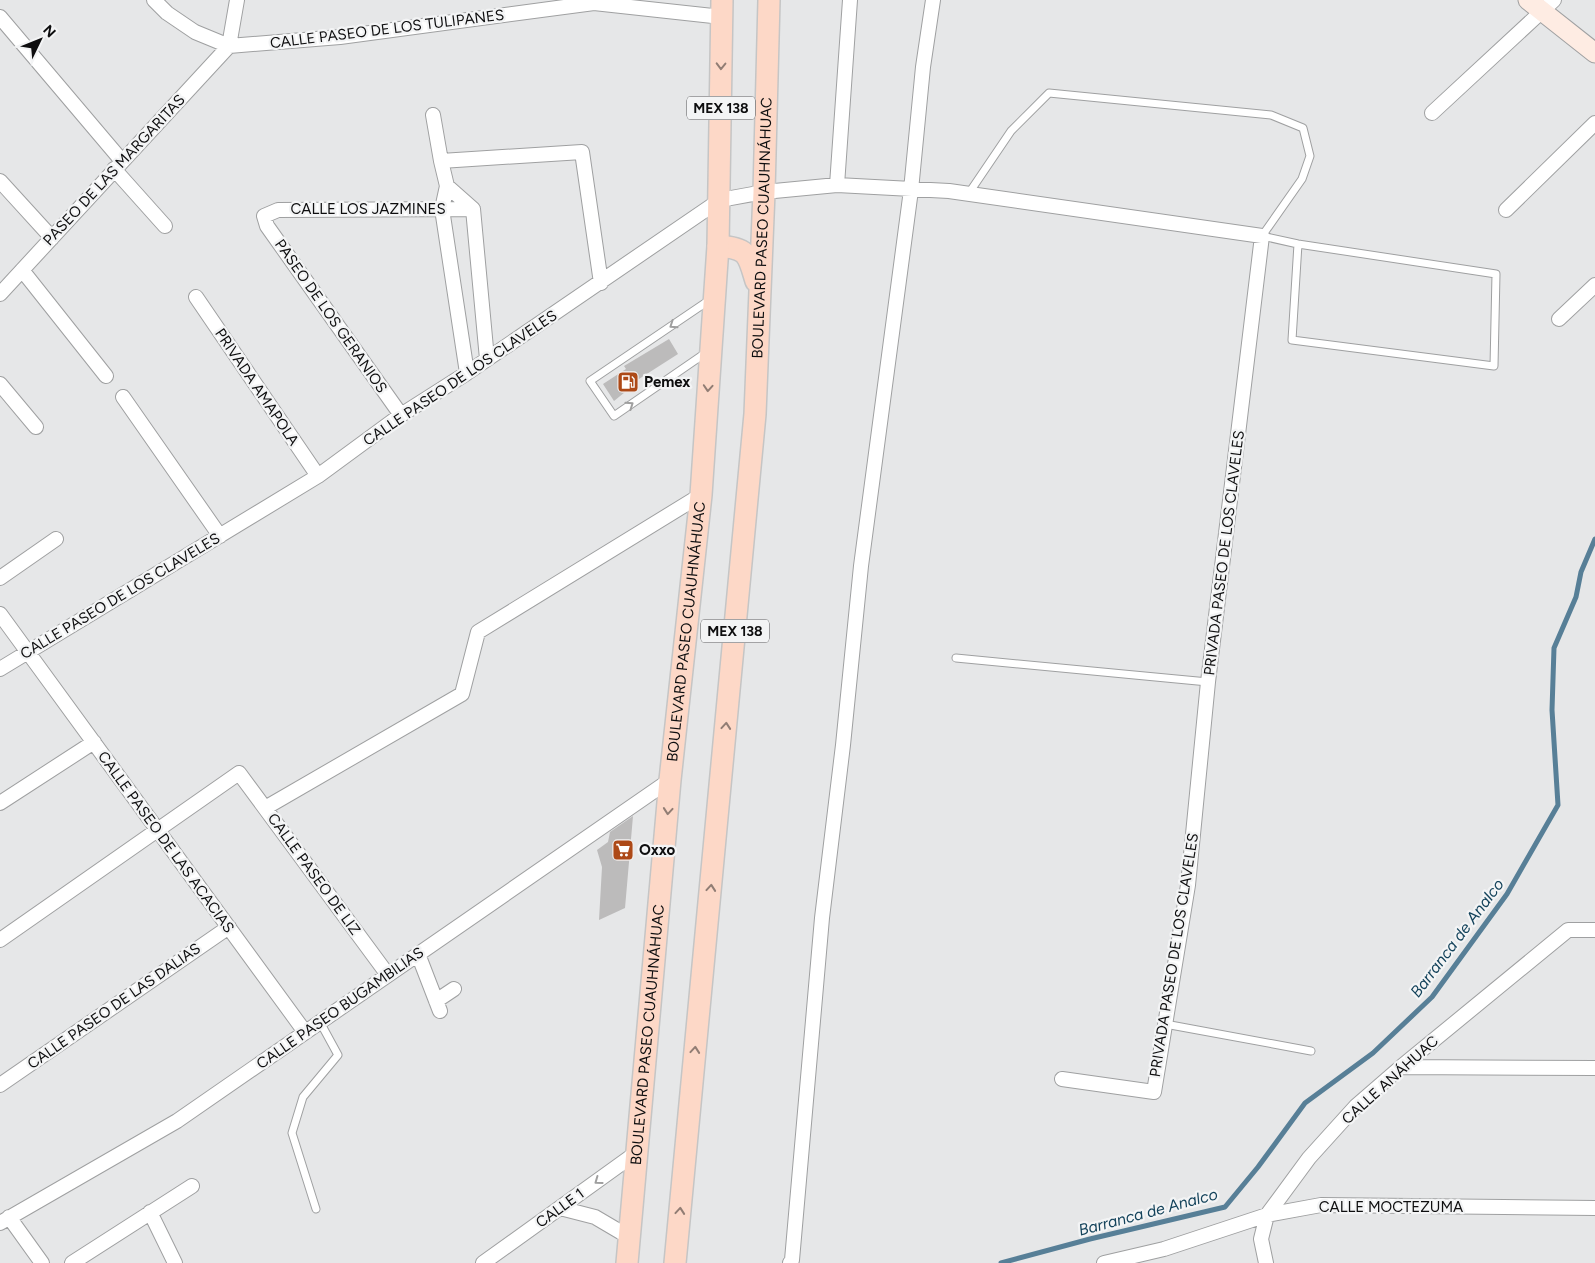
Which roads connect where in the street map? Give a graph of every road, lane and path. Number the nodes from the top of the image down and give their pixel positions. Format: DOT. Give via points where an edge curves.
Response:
graph roads {
  1 [pos="154,0"];
  2 [pos="237,0"];
  3 [pos="768,0"];
  4 [pos="850,0"];
  5 [pos="933,0"];
  6 [pos="1542,4"];
  7 [pos="722,9"];
  8 [pos="0,17"];
  9 [pos="229,46"];
  10 [pos="1595,53"];
  11 [pos="1432,113"];
  12 [pos="433,116"];
  13 [pos="1595,123"];
  14 [pos="441,161"];
  15 [pos="118,165"];
  16 [pos="0,181"];
  17 [pos="837,185"];
  18 [pos="447,186"];
  19 [pos="911,190"];
  20 [pos="764,192"];
  21 [pos="969,194"];
  22 [pos="720,200"];
  23 [pos="442,209"];
  24 [pos="473,209"];
  25 [pos="1506,210"];
  26 [pos="264,216"];
  27 [pos="165,226"];
  28 [pos="1262,236"];
  29 [pos="52,238"];
  30 [pos="1298,244"];
  31 [pos="718,246"];
  32 [pos="22,270"];
  33 [pos="601,283"];
  34 [pos="1595,285"];
  35 [pos="0,294"];
  36 [pos="760,294"];
  37 [pos="196,297"];
  38 [pos="714,297"];
  39 [pos="1559,319"];
  40 [pos="710,350"];
  41 [pos="487,359"];
  42 [pos="467,373"];
  43 [pos="106,376"];
  44 [pos="0,384"];
  45 [pos="123,397"];
  46 [pos="400,415"];
  47 [pos="36,427"];
  48 [pos="318,476"];
  49 [pos="701,495"];
  50 [pos="220,536"];
  51 [pos="56,539"];
  52 [pos="0,578"];
  53 [pos="0,614"];
  54 [pos="27,652"];
  55 [pos="956,658"];
  56 [pos="0,669"];
  57 [pos="1208,682"];
  58 [pos="94,742"];
  59 [pos="670,780"];
  60 [pos="0,803"];
  61 [pos="265,808"];
  62 [pos="158,831"];
  63 [pos="229,928"];
  64 [pos="1595,930"];
  65 [pos="0,940"];
  66 [pos="418,954"];
  67 [pos="388,975"];
  68 [pos="454,989"];
  69 [pos="320,1022"];
  70 [pos="1165,1024"];
  71 [pos="305,1032"];
  72 [pos="1311,1051"];
  73 [pos="1400,1067"];
  74 [pos="1595,1068"];
  75 [pos="1062,1078"];
  76 [pos="0,1085"];
  77 [pos="636,1153"];
  78 [pos="192,1186"];
  79 [pos="560,1208"];
  80 [pos="1595,1208"];
  81 [pos="316,1210"];
  82 [pos="150,1212"];
  83 [pos="1268,1215"];
  84 [pos="4,1220"];
  85 [pos="628,1251"];
  86 [pos="675,1261"];
  87 [pos="791,1261"];
  88 [pos="42,1263"];
  89 [pos="72,1263"];
  90 [pos="175,1263"];
  91 [pos="483,1263"];
  92 [pos="1104,1263"];
  93 [pos="1266,1263"];
  1 -- 9 [label="street, CALLE PASEO DE LOS TULIPANES" via="195,32"];
  2 -- 9 [label="street"];
  3 -- 20 [label="main road, BOULEVARD PASEO CUAUHNÁHUAC / MEX 138"];
  4 -- 17 [label="street"];
  5 -- 19 [label="street"];
  6 -- 10 [label="street"];
  6 -- 11 [label="street"];
  7 -- 9 [label="street, CALLE PASEO DE LOS TULIPANES" via="594,3 340,37"];
  7 -- 22 [label="main road, BOULEVARD PASEO CUAUHNÁHUAC / MEX 138, one-way"];
  8 -- 15 [label="street"];
  9 -- 15 [label="street, PASEO DE LAS MARGARITAS"];
  12 -- 14 [label="street"];
  13 -- 25 [label="street"];
  14 -- 18 [label="street"];
  14 -- 33 [label="street" via="582,152"];
  15 -- 27 [label="street"];
  15 -- 29 [label="street, PASEO DE LAS MARGARITAS"];
  16 -- 29 [label="street"];
  17 -- 19 [label="street, CALLE PASEO DE LOS CLAVELES"];
  17 -- 20 [label="street, CALLE PASEO DE LOS CLAVELES"];
  18 -- 23 [label="street"];
  18 -- 24 [label="street"];
  19 -- 21 [label="street, CALLE PASEO DE LOS CLAVELES"];
  19 -- 87 [label="street" via="861,566 822,918"];
  20 -- 22 [label="street, CALLE PASEO DE LOS CLAVELES"];
  20 -- 36 [label="main road, BOULEVARD PASEO CUAUHNÁHUAC / MEX 138"];
  21 -- 28 [label="street"];
  21 -- 28 [label="lane" via="1011,131 1049,93 1271,115 1303,128 1310,156 1302,179"];
  22 -- 31 [label="main road, BOULEVARD PASEO CUAUHNÁHUAC / MEX 138"];
  22 -- 33 [label="street, CALLE PASEO DE LOS CLAVELES"];
  23 -- 24 [label="street, CALLE LOS JAZMINES"];
  23 -- 26 [label="street, CALLE LOS JAZMINES" via="278,210"];
  23 -- 42 [label="street"];
  24 -- 41 [label="street"];
  26 -- 46 [label="street, PASEO DE LOS GERANIOS" via="267,226"];
  28 -- 30 [label="lane"];
  28 -- 57 [label="street, PRIVADA PASEO DE LOS CLAVELES"];
  29 -- 32 [label="street, PASEO DE LAS MARGARITAS"];
  30 -- 30 [label="lane" via="1496,274 1494,366 1292,340"];
  31 -- 36 [label="main road" via="742,250 749,258"];
  31 -- 38 [label="main road, BOULEVARD PASEO CUAUHNÁHUAC / MEX 138"];
  32 -- 35 [label="street, PASEO DE LAS MARGARITAS"];
  32 -- 43 [label="street"];
  33 -- 41 [label="street, CALLE PASEO DE LOS CLAVELES"];
  34 -- 39 [label="street"];
  86 -- 36 [label="main road, BOULEVARD PASEO CUAUHNÁHUAC / MEX 138, one-way" via="755,414"];
  37 -- 48 [label="street, PRIVADA AMAPOLA"];
  38 -- 40 [label="main road, BOULEVARD PASEO CUAUHNÁHUAC / MEX 138"];
  38 -- 40 [label="lane, one-way" via="590,381 614,416"];
  40 -- 49 [label="main road, BOULEVARD PASEO CUAUHNÁHUAC / MEX 138, one-way"];
  41 -- 42 [label="street, CALLE PASEO DE LOS CLAVELES"];
  42 -- 46 [label="street, CALLE PASEO DE LOS CLAVELES"];
  44 -- 47 [label="street"];
  45 -- 50 [label="street"];
  46 -- 48 [label="street, CALLE PASEO DE LOS CLAVELES"];
  48 -- 50 [label="street, CALLE PASEO DE LOS CLAVELES"];
  49 -- 59 [label="main road, BOULEVARD PASEO CUAUHNÁHUAC / MEX 138"];
  49 -- 61 [label="street" via="478,632 462,694"];
  50 -- 54 [label="street, CALLE PASEO DE LOS CLAVELES"];
  51 -- 52 [label="street"];
  53 -- 54 [label="street, CALLE PASEO DE LAS ACACIAS"];
  54 -- 56 [label="street, CALLE PASEO DE LOS CLAVELES"];
  54 -- 58 [label="street, CALLE PASEO DE LAS ACACIAS"];
  55 -- 57 [label="lane"];
  57 -- 70 [label="street, PRIVADA PASEO DE LOS CLAVELES" via="1188,885"];
  58 -- 60 [label="street"];
  58 -- 62 [label="street, CALLE PASEO DE LAS ACACIAS"];
  59 -- 66 [label="street, CALLE PASEO BUGAMBILIAS"];
  59 -- 77 [label="main road, BOULEVARD PASEO CUAUHNÁHUAC / MEX 138, one-way"];
  61 -- 62 [label="street, CALLE PASEO DE LIZ" via="240,773"];
  61 -- 67 [label="street, CALLE PASEO DE LIZ"];
  62 -- 63 [label="street, CALLE PASEO DE LAS ACACIAS"];
  62 -- 65 [label="street"];
  63 -- 71 [label="street, CALLE PASEO DE LAS ACACIAS"];
  63 -- 76 [label="street, CALLE PASEO DE LAS DALIAS"];
  64 -- 73 [label="street, CALLE ANÁHUAC" via="1568,930"];
  66 -- 67 [label="street, CALLE PASEO BUGAMBILIAS"];
  66 -- 68 [label="street" via="438,1006"];
  67 -- 69 [label="street, CALLE PASEO BUGAMBILIAS"];
  69 -- 71 [label="street, CALLE PASEO BUGAMBILIAS"];
  69 -- 81 [label="lane" via="338,1055 303,1097 292,1133"];
  70 -- 72 [label="lane"];
  70 -- 75 [label="street, PRIVADA PASEO DE LOS CLAVELES" via="1154,1092"];
  71 -- 84 [label="street, CALLE PASEO BUGAMBILIAS" via="177,1121"];
  73 -- 74 [label="street"];
  73 -- 83 [label="street, CALLE ANÁHUAC" via="1356,1106 1308,1158"];
  77 -- 79 [label="street, CALLE 1, one-way"];
  77 -- 85 [label="main road, BOULEVARD PASEO CUAUHNÁHUAC / MEX 138"];
  78 -- 82 [label="street"];
  79 -- 85 [label="street" via="595,1217"];
  79 -- 91 [label="street, CALLE 1"];
  80 -- 83 [label="street, CALLE MOCTEZUMA" via="1321,1205"];
  82 -- 89 [label="street"];
  82 -- 90 [label="street"];
  83 -- 92 [label="street, CALLE MOCTEZUMA"];
  83 -- 93 [label="street, CALLE ANÁHUAC" via="1260,1239"];
  84 -- 88 [label="street"];
}
